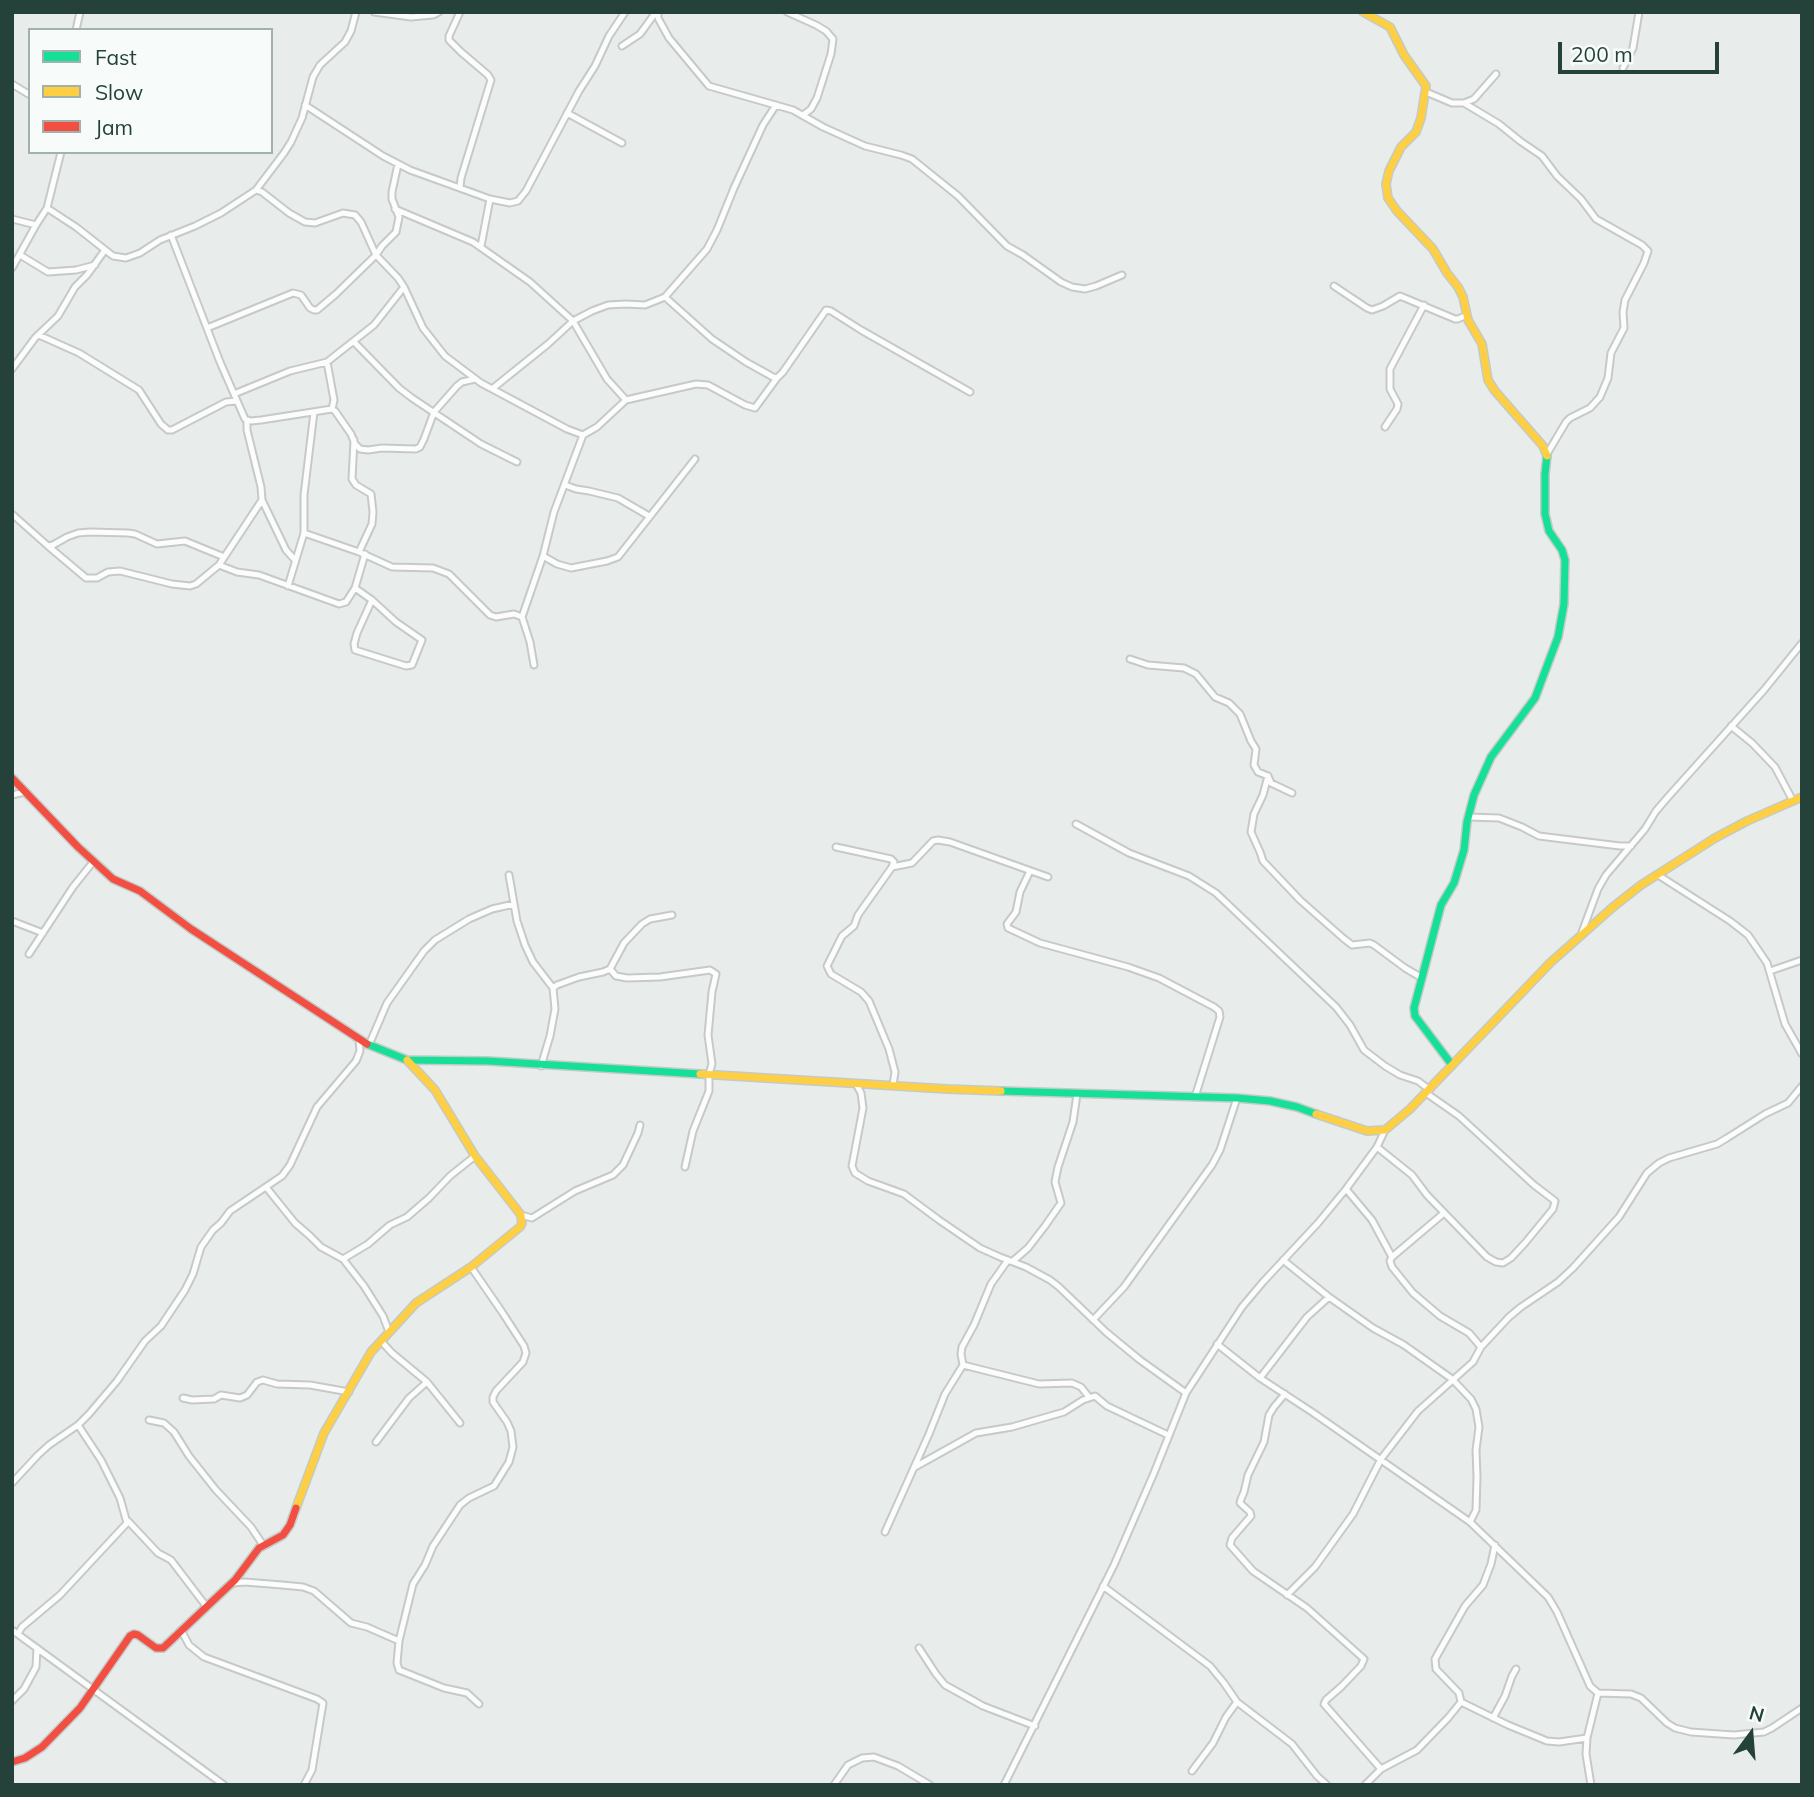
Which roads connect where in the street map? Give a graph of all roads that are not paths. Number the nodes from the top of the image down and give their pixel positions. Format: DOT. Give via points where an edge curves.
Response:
graph roads {
  1 [pos="356,12"];
  2 [pos="374,12"];
  3 [pos="439,12"];
  4 [pos="460,12"];
  5 [pos="625,12"];
  6 [pos="657,12"];
  7 [pos="787,12"];
  8 [pos="1363,12"];
  9 [pos="1639,12"];
  10 [pos="622,46"];
  11 [pos="1623,68"];
  12 [pos="1496,74"];
  13 [pos="1426,92"];
  14 [pos="1464,103"];
  15 [pos="305,105"];
  16 [pos="776,105"];
  17 [pos="567,113"];
  18 [pos="803,115"];
  19 [pos="622,143"];
  20 [pos="60,154"];
  21 [pos="398,164"];
  22 [pos="460,188"];
  23 [pos="256,190"];
  24 [pos="490,199"];
  25 [pos="47,208"];
  26 [pos="395,209"];
  27 [pos="12,219"];
  28 [pos="36,225"];
  29 [pos="171,235"];
  30 [pos="481,246"];
  31 [pos="105,250"];
  32 [pos="20,255"];
  33 [pos="376,255"];
  34 [pos="95,265"];
  35 [pos="12,268"];
  36 [pos="1122,275"];
  37 [pos="1334,286"];
  38 [pos="404,287"];
  39 [pos="664,297"];
  40 [pos="1424,305"];
  41 [pos="1467,314"];
  42 [pos="573,321"];
  43 [pos="207,328"];
  44 [pos="38,335"];
  45 [pos="355,342"];
  46 [pos="327,362"];
  47 [pos="12,369"];
  48 [pos="778,378"];
  49 [pos="475,379"];
  50 [pos="492,389"];
  51 [pos="970,392"];
  52 [pos="235,398"];
  53 [pos="626,400"];
  54 [pos="332,409"];
  55 [pos="314,412"];
  56 [pos="434,412"];
  57 [pos="247,420"];
  58 [pos="1385,427"];
  59 [pos="583,435"];
  60 [pos="354,440"];
  61 [pos="1547,455"];
  62 [pos="695,459"];
  63 [pos="517,462"];
  64 [pos="565,485"];
  65 [pos="262,500"];
  66 [pos="12,514"];
  67 [pos="649,516"];
  68 [pos="304,533"];
  69 [pos="48,546"];
  70 [pos="362,553"];
  71 [pos="543,556"];
  72 [pos="224,557"];
  73 [pos="295,561"];
  74 [pos="219,565"];
  75 [pos="288,586"];
  76 [pos="355,588"];
  77 [pos="372,600"];
  78 [pos="522,617"];
  79 [pos="1802,643"];
  80 [pos="1130,659"];
  81 [pos="534,665"];
  82 [pos="1731,726"];
  83 [pos="1268,776"];
  84 [pos="12,778"];
  85 [pos="25,792"];
  86 [pos="1292,793"];
  87 [pos="12,795"];
  88 [pos="1802,797"];
  89 [pos="1793,801"];
  90 [pos="1468,817"];
  91 [pos="1076,824"];
  92 [pos="1631,846"];
  93 [pos="836,847"];
  94 [pos="93,862"];
  95 [pos="892,867"];
  96 [pos="1030,871"];
  97 [pos="509,875"];
  98 [pos="1658,875"];
  99 [pos="1048,877"];
  100 [pos="514,904"];
  101 [pos="672,915"];
  102 [pos="12,921"];
  103 [pos="43,933"];
  104 [pos="1581,935"];
  105 [pos="29,954"];
  106 [pos="1802,960"];
  107 [pos="610,970"];
  108 [pos="1770,971"];
  109 [pos="1422,978"];
  110 [pos="553,988"];
  111 [pos="359,1040"];
  112 [pos="369,1045"];
  113 [pos="1802,1054"];
  114 [pos="407,1060"];
  115 [pos="1452,1065"];
  116 [pos="541,1066"];
  117 [pos="709,1074"];
  118 [pos="856,1084"];
  119 [pos="893,1085"];
  120 [pos="1802,1086"];
  121 [pos="1428,1092"];
  122 [pos="1077,1094"];
  123 [pos="1195,1097"];
  124 [pos="1237,1098"];
  125 [pos="640,1125"];
  126 [pos="1385,1130"];
  127 [pos="1377,1147"];
  128 [pos="475,1156"];
  129 [pos="685,1167"];
  130 [pos="266,1187"];
  131 [pos="1346,1189"];
  132 [pos="1444,1213"];
  133 [pos="521,1215"];
  134 [pos="1392,1257"];
  135 [pos="343,1259"];
  136 [pos="1283,1260"];
  137 [pos="1010,1261"];
  138 [pos="471,1267"];
  139 [pos="1329,1297"];
  140 [pos="1093,1320"];
  141 [pos="389,1332"];
  142 [pos="380,1340"];
  143 [pos="1217,1344"];
  144 [pos="1481,1347"];
  145 [pos="963,1365"];
  146 [pos="1260,1378"];
  147 [pos="1452,1379"];
  148 [pos="427,1382"];
  149 [pos="349,1392"];
  150 [pos="1186,1393"];
  151 [pos="1285,1394"];
  152 [pos="1089,1397"];
  153 [pos="183,1398"];
  154 [pos="149,1420"];
  155 [pos="460,1423"];
  156 [pos="78,1425"];
  157 [pos="1168,1434"];
  158 [pos="376,1442"];
  159 [pos="1381,1459"];
  160 [pos="915,1467"];
  161 [pos="12,1483"];
  162 [pos="128,1521"];
  163 [pos="1470,1521"];
  164 [pos="885,1532"];
  165 [pos="263,1545"];
  166 [pos="1495,1545"];
  167 [pos="230,1584"];
  168 [pos="1103,1586"];
  169 [pos="1287,1595"];
  170 [pos="206,1606"];
  171 [pos="181,1629"];
  172 [pos="14,1631"];
  173 [pos="399,1640"];
  174 [pos="37,1648"];
  175 [pos="919,1648"];
  176 [pos="1516,1669"];
  177 [pos="92,1689"];
  178 [pos="1598,1693"];
  179 [pos="12,1701"];
  180 [pos="1237,1702"];
  181 [pos="1461,1702"];
  182 [pos="480,1704"];
  183 [pos="1802,1708"];
  184 [pos="1493,1718"];
  185 [pos="1035,1726"];
  186 [pos="1587,1738"];
  187 [pos="12,1762"];
  188 [pos="1381,1769"];
  189 [pos="1192,1771"];
  190 [pos="224,1785"];
  191 [pos="304,1785"];
  192 [pos="834,1785"];
  193 [pos="930,1785"];
  194 [pos="1004,1785"];
  195 [pos="1327,1785"];
  196 [pos="1365,1785"];
  197 [pos="1591,1785"];
  1 -- 15 [label="street" via="345,42 313,77"];
  2 -- 3 [label="street" via="403,16"];
  4 -- 22 [label="street" via="449,40 491,80"];
  5 -- 17 [label="street"];
  6 -- 10 [label="street" via="646,28"];
  6 -- 16 [label="street" via="669,38 709,86"];
  7 -- 18 [label="street" via="833,39 817,98"];
  8 -- 13 [label="street" via="1390,27"];
  9 -- 11 [label="street" via="1633,48"];
  12 -- 14 [label="street" via="1474,99"];
  13 -- 14 [label="street"];
  13 -- 41 [label="street" via="1416,132 1401,147 1389,172 1388,198 1433,249 1460,290"];
  14 -- 61 [label="street" via="1542,156 1596,219 1648,251 1625,300 1624,328 1611,353 1600,397 1566,422"];
  15 -- 21 [label="street"];
  15 -- 23 [label="street" via="291,142"];
  16 -- 18 [label="street"];
  16 -- 39 [label="street" via="707,249"];
  17 -- 19 [label="street"];
  17 -- 24 [label="street" via="523,196 510,203"];
  18 -- 36 [label="street" via="864,146 912,159 958,196 1007,246 1061,282 1085,289"];
  20 -- 25 [label="street"];
  21 -- 22 [label="street"];
  21 -- 26 [label="street" via="392,192"];
  22 -- 24 [label="street"];
  23 -- 29 [label="street" via="221,213"];
  23 -- 33 [label="street" via="305,222 343,213 355,215"];
  24 -- 30 [label="street"];
  25 -- 28 [label="street"];
  25 -- 31 [label="street"];
  26 -- 30 [label="street"];
  26 -- 33 [label="street" via="399,217 396,232"];
  27 -- 28 [label="street"];
  28 -- 32 [label="street"];
  29 -- 31 [label="street" via="132,257 120,258"];
  29 -- 43 [label="street"];
  30 -- 42 [label="street"];
  31 -- 34 [label="street"];
  32 -- 34 [label="street" via="48,272"];
  32 -- 35 [label="street"];
  33 -- 38 [label="street"];
  33 -- 43 [label="street" via="317,310 293,293"];
  34 -- 44 [label="street" via="58,316"];
  37 -- 40 [label="street" via="1372,310 1400,296"];
  38 -- 45 [label="street"];
  38 -- 49 [label="street" via="434,344"];
  39 -- 42 [label="street" via="645,305 608,306"];
  39 -- 48 [label="street" via="712,339"];
  40 -- 41 [label="street" via="1455,319"];
  40 -- 58 [label="street" via="1390,369 1390,388 1398,404"];
  41 -- 61 [label="street" via="1482,344 1488,380"];
  42 -- 50 [label="street"];
  42 -- 53 [label="street" via="603,372"];
  43 -- 52 [label="street"];
  44 -- 47 [label="street"];
  44 -- 52 [label="street" via="79,353 139,390 165,429 172,430"];
  45 -- 46 [label="street"];
  45 -- 56 [label="street" via="399,388"];
  46 -- 52 [label="street" via="290,371"];
  46 -- 54 [label="street"];
  48 -- 51 [label="street" via="826,310"];
  48 -- 53 [label="street" via="755,408 704,384"];
  49 -- 50 [label="street"];
  49 -- 56 [label="street" via="457,386"];
  50 -- 59 [label="street"];
  52 -- 57 [label="street"];
  53 -- 59 [label="street"];
  54 -- 55 [label="street"];
  54 -- 60 [label="street"];
  55 -- 57 [label="street"];
  55 -- 68 [label="street"];
  56 -- 60 [label="street" via="416,449 364,450"];
  56 -- 63 [label="street"];
  57 -- 65 [label="street"];
  59 -- 64 [label="street"];
  60 -- 70 [label="street" via="352,479 371,494 373,512"];
  61 -- 90 [label="street" via="1545,514 1565,560 1558,637 1535,698 1492,757"];
  62 -- 67 [label="street"];
  64 -- 67 [label="street" via="618,498"];
  64 -- 71 [label="street"];
  65 -- 72 [label="street"];
  65 -- 73 [label="street"];
  66 -- 69 [label="street"];
  67 -- 71 [label="street" via="613,559 571,568"];
  68 -- 70 [label="street"];
  68 -- 73 [label="street"];
  69 -- 72 [label="street" via="78,533 128,533 157,544 185,541"];
  69 -- 74 [label="street" via="91,579 121,571 190,586"];
  70 -- 76 [label="street"];
  70 -- 78 [label="street" via="392,567 442,570 490,615"];
  71 -- 78 [label="street"];
  72 -- 74 [label="street"];
  73 -- 75 [label="street"];
  74 -- 75 [label="street"];
  75 -- 76 [label="street" via="339,604 346,602"];
  76 -- 77 [label="street"];
  77 -- 77 [label="street" via="422,640 412,665 355,650 357,633"];
  78 -- 81 [label="street"];
  79 -- 82 [label="street"];
  80 -- 83 [label="street" via="1184,668 1215,697 1233,706 1256,750 1254,765"];
  82 -- 89 [label="street" via="1775,768"];
  82 -- 92 [label="street"];
  83 -- 86 [label="street" via="1271,783"];
  83 -- 109 [label="street" via="1251,832 1263,861 1342,938 1352,945 1374,945"];
  84 -- 85 [label="street"];
  85 -- 87 [label="street"];
  85 -- 94 [label="street"];
  88 -- 89 [label="street"];
  89 -- 98 [label="street" via="1727,830"];
  90 -- 92 [label="street" via="1499,818 1539,836"];
  90 -- 109 [label="street" via="1464,850 1454,883 1441,905"];
  91 -- 121 [label="street" via="1216,893 1336,1007 1364,1050 1400,1075 1419,1081"];
  92 -- 104 [label="street" via="1598,889"];
  93 -- 95 [label="street" via="894,860"];
  94 -- 103 [label="street"];
  94 -- 111 [label="street"];
  95 -- 96 [label="street" via="912,863 938,840"];
  95 -- 119 [label="street" via="842,936 827,967 869,1001 889,1049"];
  96 -- 99 [label="street"];
  96 -- 123 [label="street" via="1007,924 1010,929 1040,943 1159,978 1219,1011"];
  97 -- 100 [label="street"];
  98 -- 104 [label="street"];
  98 -- 108 [label="street" via="1748,935"];
  100 -- 110 [label="street" via="533,962"];
  100 -- 112 [label="street" via="469,919 435,940 387,1003"];
  101 -- 107 [label="street" via="642,924 624,943"];
  102 -- 103 [label="street"];
  103 -- 105 [label="street"];
  104 -- 115 [label="street"];
  106 -- 108 [label="street"];
  107 -- 110 [label="street"];
  107 -- 117 [label="street" via="627,978 715,972"];
  108 -- 113 [label="street" via="1785,1024"];
  109 -- 115 [label="street" via="1415,1016"];
  110 -- 116 [label="street" via="555,1009"];
  111 -- 112 [label="street"];
  111 -- 130 [label="street" via="356,1061 317,1107 290,1166"];
  112 -- 114 [label="street"];
  114 -- 116 [label="street"];
  114 -- 128 [label="street" via="435,1090"];
  115 -- 121 [label="street"];
  116 -- 117 [label="street"];
  117 -- 118 [label="street"];
  117 -- 129 [label="street" via="709,1091"];
  118 -- 119 [label="street"];
  118 -- 137 [label="street" via="863,1108 852,1166 855,1174 904,1194 981,1248"];
  119 -- 122 [label="street"];
  120 -- 144 [label="street" via="1788,1103 1717,1144 1659,1163 1573,1268 1521,1307"];
  121 -- 126 [label="street"];
  121 -- 132 [label="street" via="1555,1200 1541,1224 1503,1263 1487,1257"];
  122 -- 123 [label="street"];
  122 -- 137 [label="street" via="1055,1182 1061,1203 1028,1248"];
  123 -- 124 [label="street"];
  124 -- 126 [label="street" via="1297,1107 1367,1131"];
  124 -- 140 [label="street" via="1212,1165 1124,1287"];
  125 -- 133 [label="street" via="623,1166 613,1175 575,1191 532,1218"];
  126 -- 127 [label="street"];
  127 -- 131 [label="street"];
  127 -- 132 [label="street" via="1412,1175"];
  128 -- 133 [label="street"];
  128 -- 135 [label="street" via="407,1216"];
  130 -- 135 [label="street" via="321,1248"];
  130 -- 156 [label="street" via="230,1211 213,1230 169,1315"];
  131 -- 134 [label="street" via="1372,1220"];
  131 -- 136 [label="street"];
  132 -- 134 [label="street"];
  133 -- 138 [label="street" via="520,1227"];
  134 -- 144 [label="street" via="1392,1267 1413,1293 1469,1333"];
  135 -- 141 [label="street"];
  136 -- 139 [label="street"];
  136 -- 143 [label="street"];
  137 -- 140 [label="street" via="1050,1280"];
  137 -- 145 [label="street" via="991,1284 962,1347"];
  138 -- 141 [label="street" via="416,1303"];
  138 -- 173 [label="street" via="526,1353 493,1397 507,1422 513,1447 494,1486 460,1505 433,1546 413,1584"];
  139 -- 146 [label="street" via="1307,1317"];
  139 -- 147 [label="street"];
  140 -- 150 [label="street"];
  141 -- 142 [label="street"];
  142 -- 148 [label="street"];
  142 -- 149 [label="street"];
  143 -- 146 [label="street"];
  143 -- 150 [label="street"];
  144 -- 147 [label="street" via="1473,1362"];
  145 -- 152 [label="street" via="1039,1384 1072,1383"];
  145 -- 160 [label="street" via="944,1394"];
  146 -- 151 [label="street"];
  147 -- 159 [label="street" via="1418,1411"];
  147 -- 163 [label="street" via="1472,1399 1479,1427 1476,1510"];
  148 -- 155 [label="street"];
  148 -- 158 [label="street"];
  149 -- 153 [label="street" via="263,1380 240,1398"];
  149 -- 165 [label="street" via="320,1442 290,1525 283,1535"];
  150 -- 157 [label="street"];
  151 -- 159 [label="street"];
  151 -- 169 [label="street" via="1269,1415 1264,1442 1241,1499 1251,1516 1230,1545 1253,1571"];
  152 -- 157 [label="street"];
  152 -- 160 [label="street" via="1064,1412 976,1433"];
  154 -- 165 [label="street" via="164,1423 174,1432"];
  156 -- 161 [label="street" via="44,1450"];
  156 -- 162 [label="street" via="101,1460"];
  157 -- 168 [label="street"];
  159 -- 163 [label="street"];
  159 -- 169 [label="street" via="1353,1514 1315,1567"];
  160 -- 164 [label="street"];
  162 -- 170 [label="street" via="174,1563"];
  162 -- 172 [label="street" via="60,1595 19,1632"];
  163 -- 166 [label="street"];
  165 -- 167 [label="street"];
  166 -- 178 [label="street" via="1548,1597 1590,1686"];
  166 -- 181 [label="street" via="1483,1585 1465,1606 1435,1659 1436,1669 1459,1693"];
  167 -- 170 [label="street"];
  167 -- 173 [label="street" via="309,1589 351,1623"];
  168 -- 180 [label="street" via="1210,1666"];
  168 -- 185 [label="street"];
  169 -- 188 [label="street" via="1364,1659 1324,1704"];
  170 -- 171 [label="street"];
  171 -- 177 [label="street" via="163,1648 131,1635"];
  171 -- 191 [label="street" via="188,1645 204,1657 323,1703 312,1770"];
  172 -- 174 [label="street"];
  173 -- 182 [label="street" via="399,1670 467,1693"];
  174 -- 177 [label="street"];
  174 -- 179 [label="street" via="36,1667"];
  175 -- 185 [label="street" via="945,1685"];
  176 -- 184 [label="street"];
  177 -- 187 [label="street" via="41,1747"];
  177 -- 190 [label="street"];
  178 -- 183 [label="street" via="1631,1693 1667,1723 1691,1732 1764,1732"];
  178 -- 186 [label="street"];
  180 -- 189 [label="street"];
  180 -- 195 [label="street" via="1292,1744"];
  181 -- 184 [label="street"];
  181 -- 188 [label="street" via="1417,1750"];
  184 -- 186 [label="street" via="1548,1741"];
  185 -- 194 [label="street"];
  186 -- 197 [label="street"];
  188 -- 196 [label="street"];
  192 -- 193 [label="street" via="848,1765 874,1757"];
}
